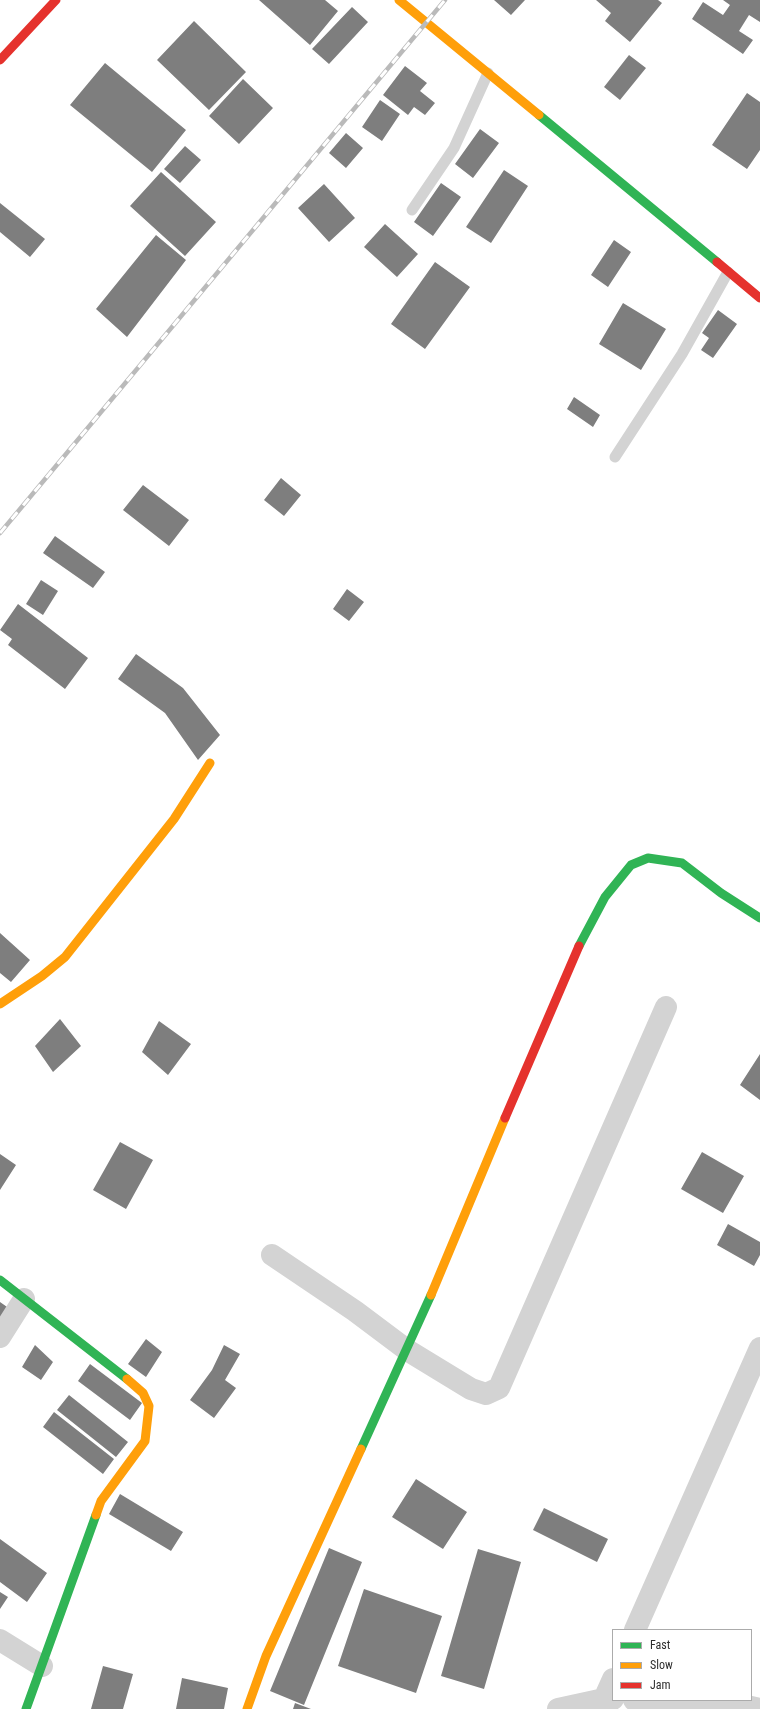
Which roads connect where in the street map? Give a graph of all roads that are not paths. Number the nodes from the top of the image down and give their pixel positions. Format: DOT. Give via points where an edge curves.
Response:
graph roads {
  1 [pos="56,0"];
  2 [pos="399,0"];
  3 [pos="0,60"];
  4 [pos="488,73"];
  5 [pos="412,210"];
  6 [pos="728,272"];
  7 [pos="760,298"];
  8 [pos="615,457"];
  9 [pos="210,763"];
  10 [pos="760,918"];
  11 [pos="0,1004"];
  12 [pos="666,1007"];
  13 [pos="272,1255"];
  14 [pos="0,1280"];
  15 [pos="24,1299"];
  16 [pos="0,1337"];
  17 [pos="760,1348"];
  18 [pos="407,1350"];
  19 [pos="635,1629"];
  20 [pos="0,1640"];
  21 [pos="42,1666"];
  22 [pos="601,1698"];
  23 [pos="660,1701"];
  24 [pos="26,1709"];
  25 [pos="248,1709"];
  26 [pos="558,1709"];
  27 [pos="760,1709"];
  1 -- 3 [label="main road"];
  2 -- 4 [label="main road"];
  4 -- 5 [label="lane" via="454,148"];
  4 -- 6 [label="main road"];
  6 -- 7 [label="main road"];
  6 -- 8 [label="lane" via="682,354"];
  9 -- 11 [label="main road" via="174,819 65,957"];
  10 -- 18 [label="main road" via="721,893 682,863 648,858 631,865 605,897 582,938"];
  12 -- 18 [label="street" via="499,1388 486,1394 471,1389"];
  13 -- 18 [label="street"];
  14 -- 15 [label="main road"];
  15 -- 16 [label="street"];
  15 -- 21 [label="main road" via="143,1393 149,1406 145,1441 101,1501"];
  17 -- 19 [label="street"];
  18 -- 25 [label="main road" via="266,1656"];
  20 -- 21 [label="street"];
  21 -- 24 [label="main road"];
  22 -- 26 [label="street"];
  23 -- 27 [label="street" via="738,1704"];
}
